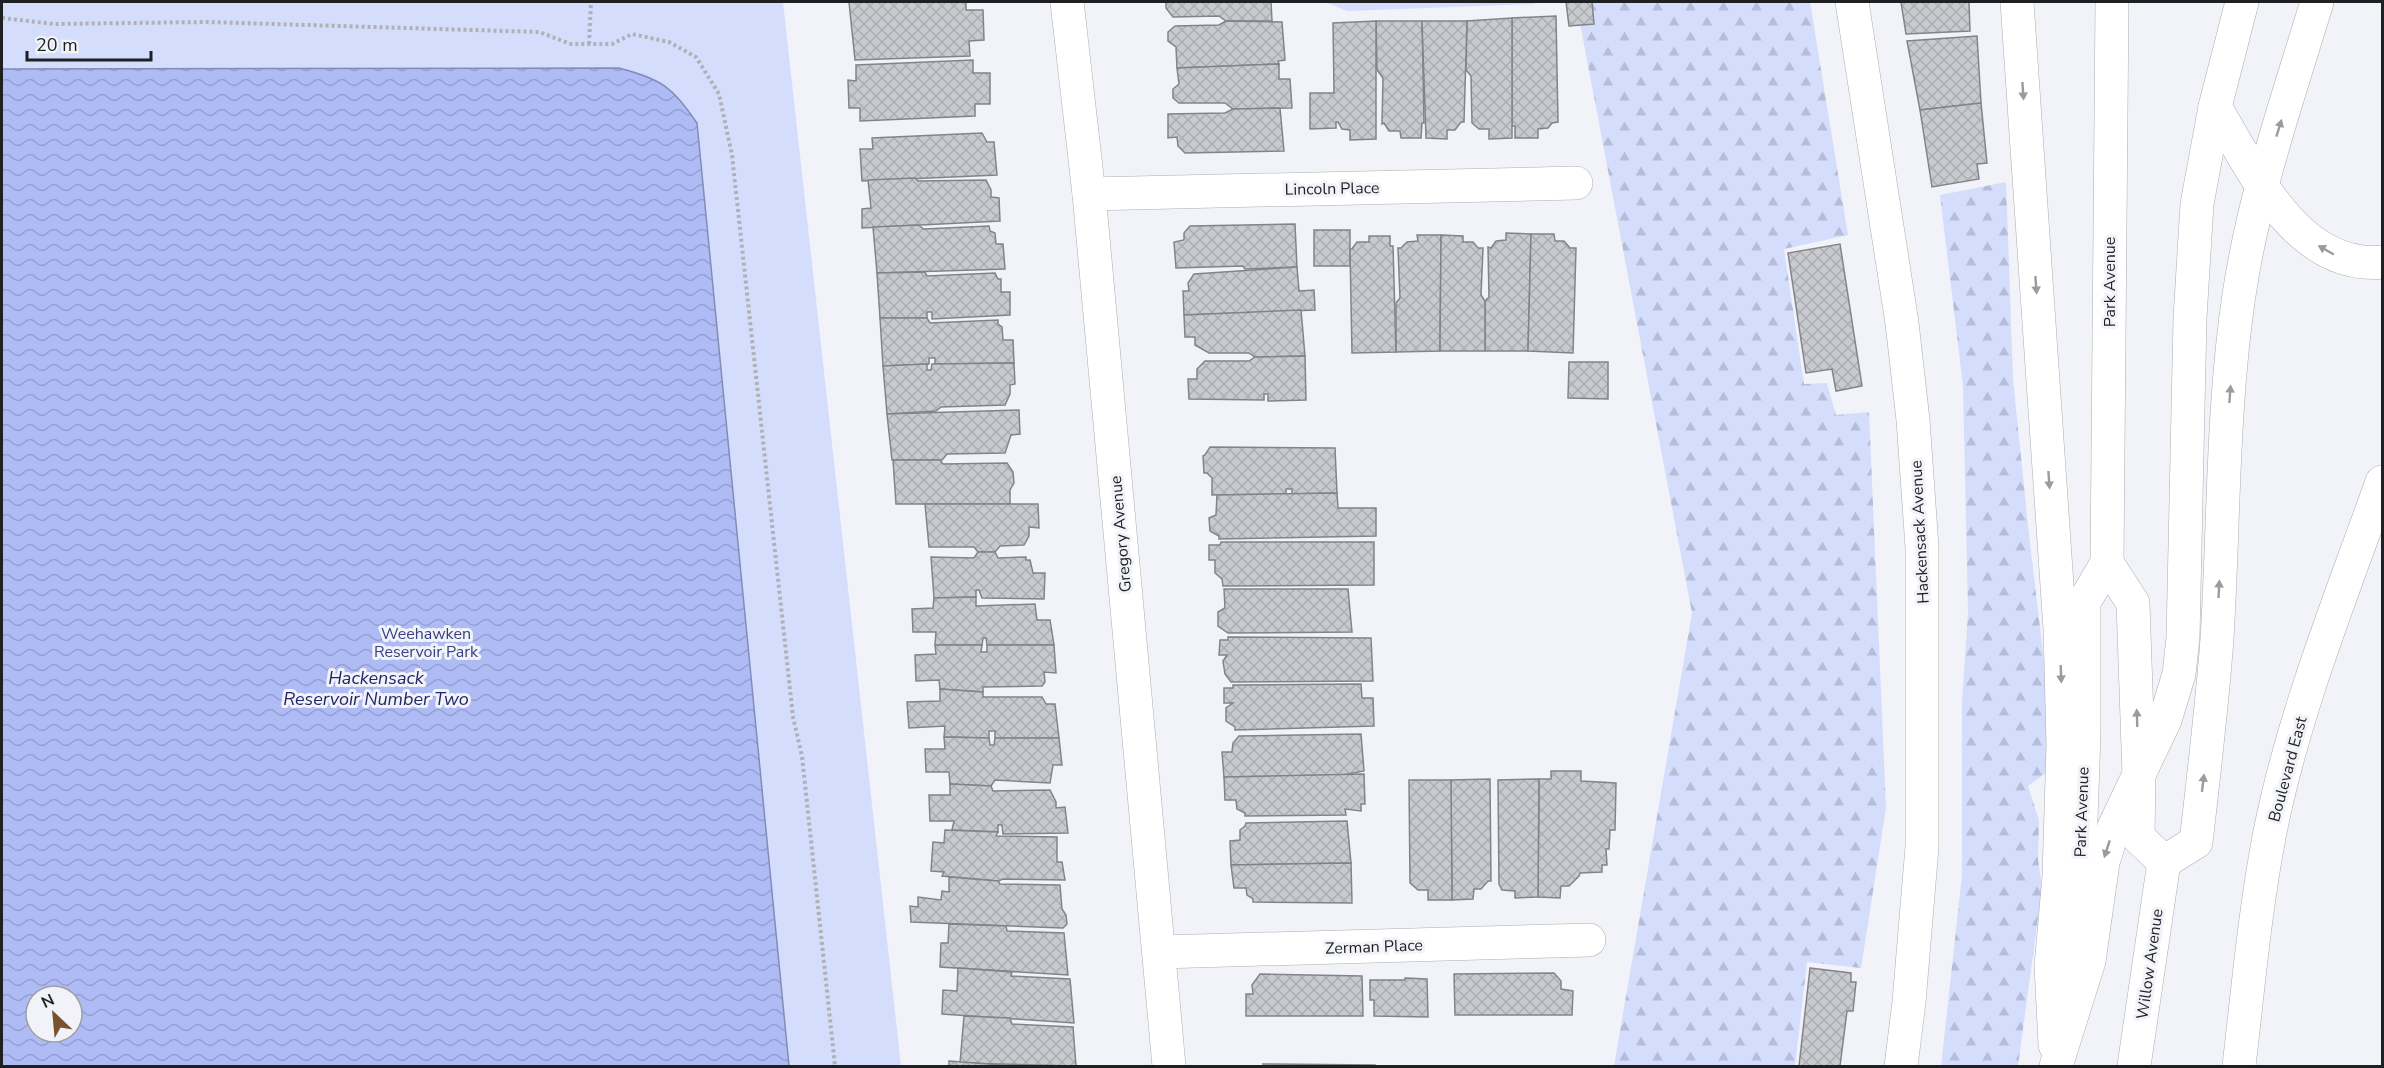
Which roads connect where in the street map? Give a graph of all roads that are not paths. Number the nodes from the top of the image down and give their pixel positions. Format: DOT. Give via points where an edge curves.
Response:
graph roads {
  1 [pos="1067,2"];
  2 [pos="1852,2"];
  3 [pos="2017,2"];
  4 [pos="2112,2"];
  5 [pos="2242,2"];
  6 [pos="2317,2"];
  7 [pos="2215,106"];
  8 [pos="1576,183"];
  9 [pos="2262,184"];
  10 [pos="1089,194"];
  11 [pos="2382,262"];
  12 [pos="2382,482"];
  13 [pos="2107,563"];
  14 [pos="2139,776"];
  15 [pos="2164,862"];
  16 [pos="1589,940"];
  17 [pos="1160,952"];
  18 [pos="1169,1066"];
  19 [pos="1901,1066"];
  20 [pos="2056,1066"];
  21 [pos="2134,1066"];
  22 [pos="2239,1066"];
  1 -- 10 [label="main road, Gregory Avenue"];
  2 -- 19 [label="main road, Hackensack Avenue" via="1902,323 1922,547 1922,847"];
  3 -- 20 [label="main road, one-way" via="2060,629 2063,745 2059,876 2051,966"];
  4 -- 13 [label="main road, Park Avenue"];
  5 -- 7 [label="main road"];
  9 -- 6 [label="main road, one-way"];
  7 -- 9 [label="main road"];
  7 -- 14 [label="main road" via="2197,204 2192,261 2180,665 2175,693"];
  8 -- 10 [label="main road, Lincoln Place"];
  11 -- 9 [label="main road, one-way" via="2332,255 2283,215"];
  15 -- 9 [label="main road, one-way" via="2196,842 2217,638 2238,307"];
  10 -- 17 [label="main road, Gregory Avenue"];
  12 -- 22 [label="main road, Boulevard East" via="2318,658 2270,832"];
  14 -- 13 [label="main road, one-way" via="2133,603"];
  13 -- 20 [label="main road, Park Avenue" via="2084,602 2079,877"];
  14 -- 15 [label="main road" via="2138,837"];
  14 -- 20 [label="main road, one-way" via="2114,827 2103,862 2089,961"];
  15 -- 21 [label="main road, Willow Avenue"];
  16 -- 17 [label="main road, Zerman Place"];
  17 -- 18 [label="main road, Gregory Avenue"];
}
